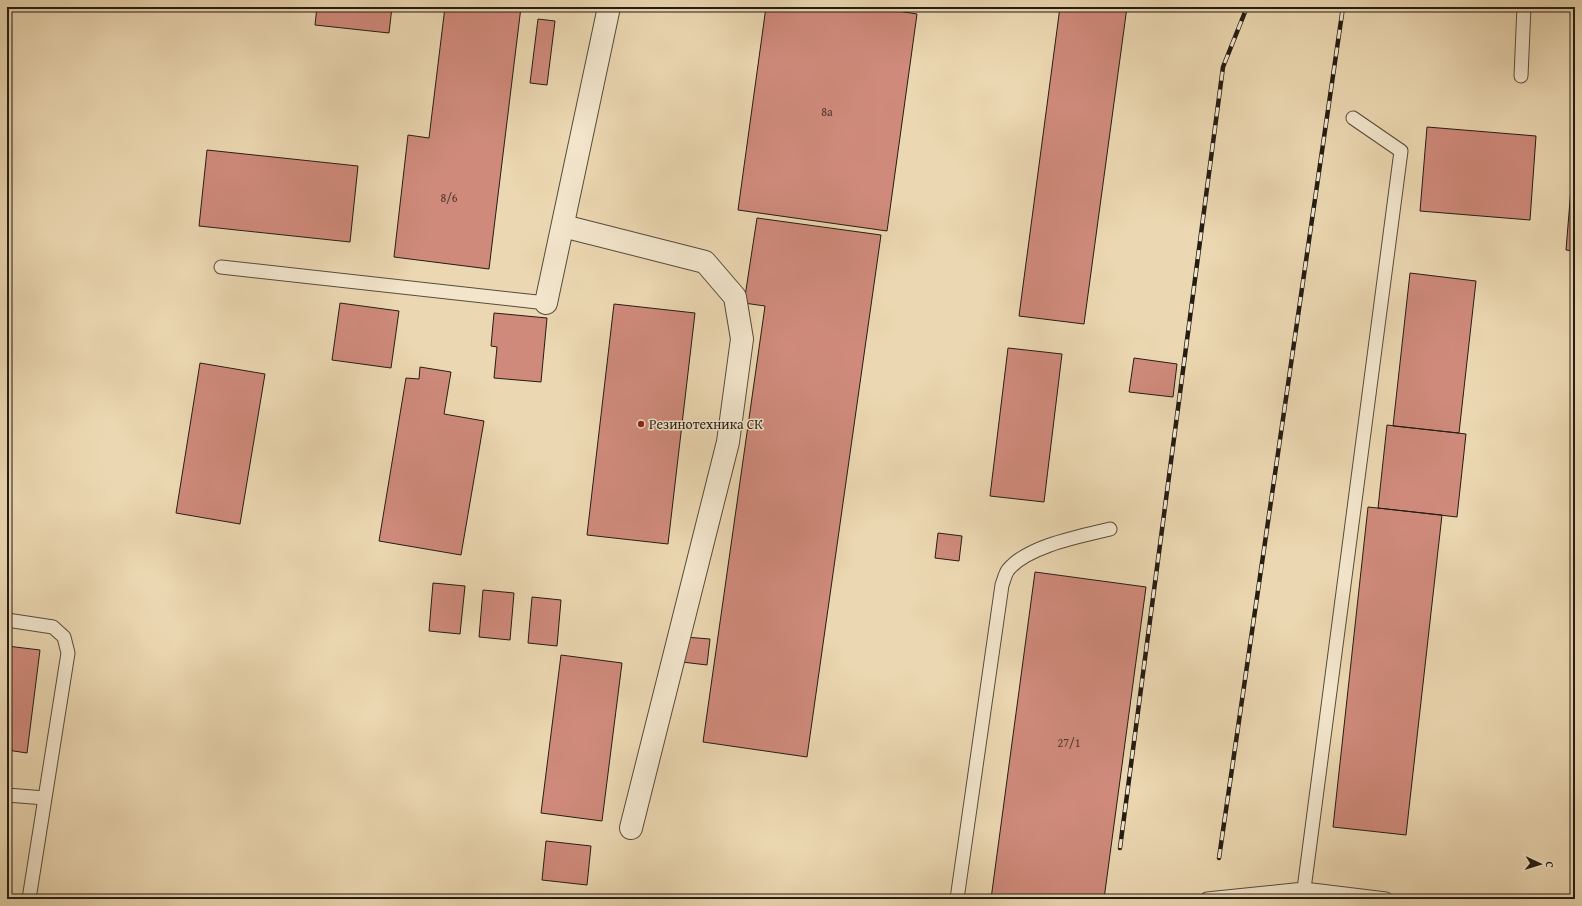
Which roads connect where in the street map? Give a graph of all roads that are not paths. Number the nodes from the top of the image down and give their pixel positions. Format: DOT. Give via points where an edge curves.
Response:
graph roads {
  1 [pos="609,7"];
  2 [pos="1524,7"];
  3 [pos="1521,76"];
  4 [pos="1354,118"];
  5 [pos="563,226"];
  6 [pos="221,267"];
  7 [pos="546,303"];
  8 [pos="1110,528"];
  9 [pos="7,620"];
  10 [pos="7,796"];
  11 [pos="45,798"];
  12 [pos="631,828"];
  13 [pos="1304,889"];
  14 [pos="29,899"];
  15 [pos="957,899"];
  16 [pos="1207,899"];
  17 [pos="1386,899"];
  1 -- 5 [label="street"];
  2 -- 3 [label="lane"];
  4 -- 13 [label="lane" via="1401,151"];
  5 -- 7 [label="street"];
  5 -- 12 [label="street" via="705,262 735,297 742,339 728,442"];
  6 -- 7 [label="lane"];
  8 -- 15 [label="lane" via="1032,552 1008,571 1002,585"];
  9 -- 11 [label="lane" via="53,626 64,637 68,653"];
  10 -- 11 [label="lane"];
  11 -- 14 [label="lane"];
  13 -- 16 [label="lane"];
  13 -- 17 [label="lane"];
}
